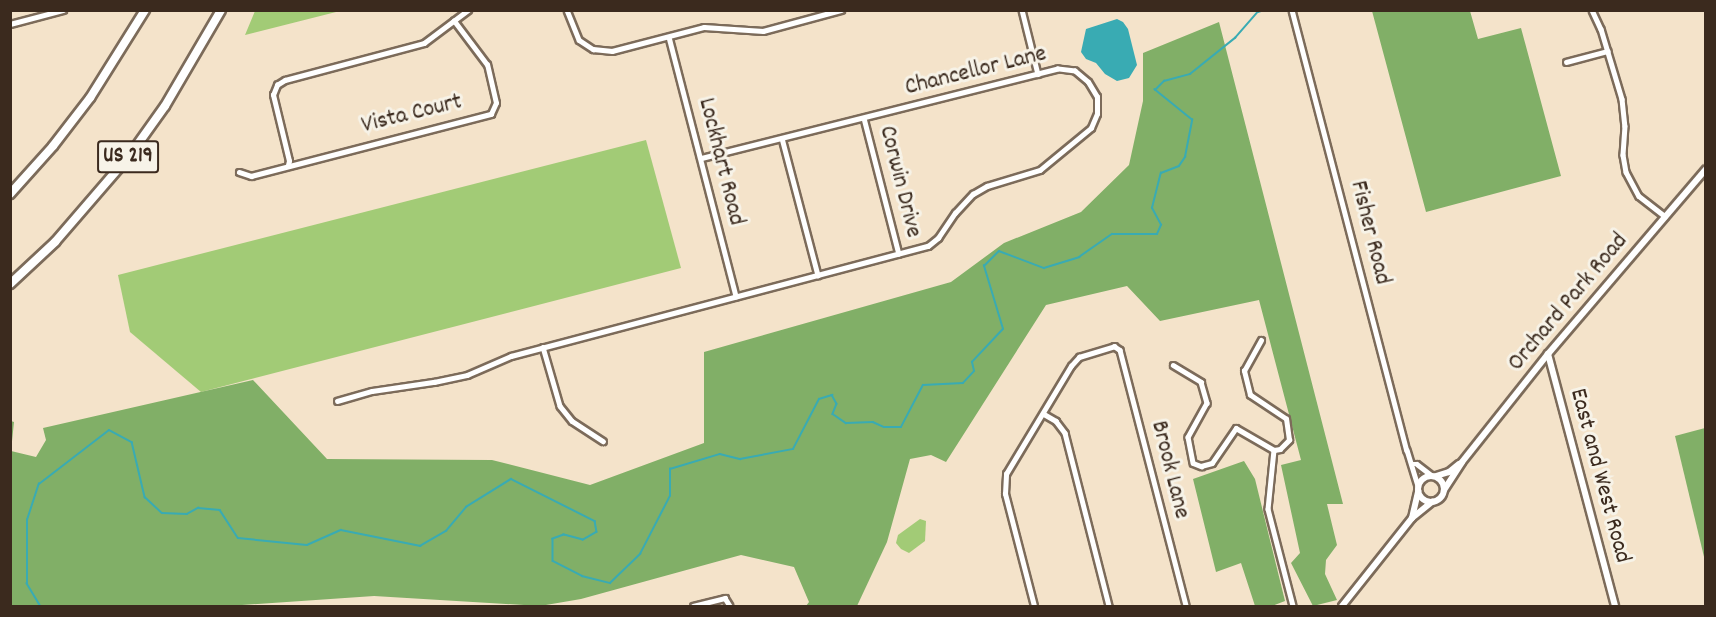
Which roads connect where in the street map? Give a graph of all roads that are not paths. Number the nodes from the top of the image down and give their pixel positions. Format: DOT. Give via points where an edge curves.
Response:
graph roads {
  1 [pos="63,10"];
  2 [pos="145,10"];
  3 [pos="221,10"];
  4 [pos="468,10"];
  5 [pos="567,10"];
  6 [pos="842,10"];
  7 [pos="1022,10"];
  8 [pos="1293,10"];
  9 [pos="1592,10"];
  10 [pos="454,21"];
  11 [pos="10,24"];
  12 [pos="669,37"];
  13 [pos="1608,51"];
  14 [pos="1566,62"];
  15 [pos="1038,74"];
  16 [pos="864,118"];
  17 [pos="783,138"];
  18 [pos="701,159"];
  19 [pos="288,165"];
  20 [pos="1706,169"];
  21 [pos="239,171"];
  22 [pos="10,194"];
  23 [pos="1665,216"];
  24 [pos="899,254"];
  25 [pos="819,275"];
  26 [pos="10,284"];
  27 [pos="736,297"];
  28 [pos="1261,340"];
  29 [pos="543,347"];
  30 [pos="1548,354"];
  31 [pos="1173,366"];
  32 [pos="337,401"];
  33 [pos="1044,414"];
  34 [pos="603,441"];
  35 [pos="1274,450"];
  36 [pos="1462,462"];
  37 [pos="1412,464"];
  38 [pos="1433,476"];
  39 [pos="1418,488"];
  40 [pos="1444,490"];
  41 [pos="1432,502"];
  42 [pos="1412,518"];
  43 [pos="693,606"];
  44 [pos="730,606"];
  45 [pos="1034,606"];
  46 [pos="1109,606"];
  47 [pos="1186,606"];
  48 [pos="1293,606"];
  49 [pos="1342,606"];
  50 [pos="1615,606"];
  1 -- 11 [label="street"];
  2 -- 22 [label="highway, US 219" via="90,98"];
  3 -- 26 [label="highway, US 219" via="165,106 130,155 55,242"];
  4 -- 10 [label="street"];
  5 -- 12 [label="street" via="579,40 593,49 612,51"];
  6 -- 12 [label="street" via="763,31 704,27"];
  7 -- 15 [label="street"];
  8 -- 37 [label="street, Fisher Road"];
  9 -- 13 [label="street"];
  10 -- 19 [label="street" via="424,43 277,85 273,95"];
  10 -- 19 [label="street, Vista Court" via="487,65 495,110 474,119"];
  12 -- 18 [label="street, Lockhart Road"];
  13 -- 14 [label="street"];
  13 -- 23 [label="street" via="1624,112 1626,172 1639,196"];
  15 -- 16 [label="street, Chancellor Lane"];
  15 -- 24 [label="street, Chancellor Lane" via="1058,69 1075,71 1088,82 1097,97 1097,114 1091,128 1040,170 973,194 933,243"];
  16 -- 17 [label="street, Chancellor Lane"];
  16 -- 24 [label="street, Corwin Drive"];
  17 -- 18 [label="street, Chancellor Lane"];
  17 -- 25 [label="street"];
  18 -- 27 [label="street, Lockhart Road"];
  19 -- 21 [label="street, Vista Court" via="251,176"];
  20 -- 23 [label="main road, Orchard Park Road"];
  23 -- 30 [label="main road, Orchard Park Road"];
  24 -- 25 [label="street, Chancellor Lane"];
  25 -- 27 [label="street, Chancellor Lane"];
  27 -- 29 [label="street, Chancellor Lane"];
  28 -- 35 [label="street" via="1244,371 1250,395 1286,418 1289,440 1284,447"];
  29 -- 32 [label="street, Chancellor Lane" via="467,375 372,390"];
  29 -- 34 [label="street" via="560,406 572,421"];
  30 -- 36 [label="main road, Orchard Park Road"];
  30 -- 50 [label="main road, East and West Road"];
  31 -- 35 [label="street" via="1201,381 1207,403 1188,437 1193,463 1212,463 1236,428"];
  33 -- 45 [label="street" via="1006,474 1005,494"];
  33 -- 46 [label="street" via="1056,420 1065,433"];
  33 -- 47 [label="street, Brook Lane" via="1079,357 1114,346 1120,350"];
  35 -- 48 [label="street" via="1268,509"];
  36 -- 38 [label="main road, Orchard Park Road" via="1449,472"];
  36 -- 40 [label="main road, Orchard Park Road"];
  37 -- 38 [label="street"];
  37 -- 39 [label="street, Fisher Road"];
  38 -- 39 [label="main road" via="1424,477"];
  38 -- 40 [label="main road" via="1443,482"];
  39 -- 41 [label="main road" via="1424,500"];
  39 -- 42 [label="main road"];
  40 -- 41 [label="main road" via="1440,499"];
  41 -- 42 [label="main road"];
  42 -- 49 [label="main road"];
  43 -- 44 [label="street" via="725,598"];
}
